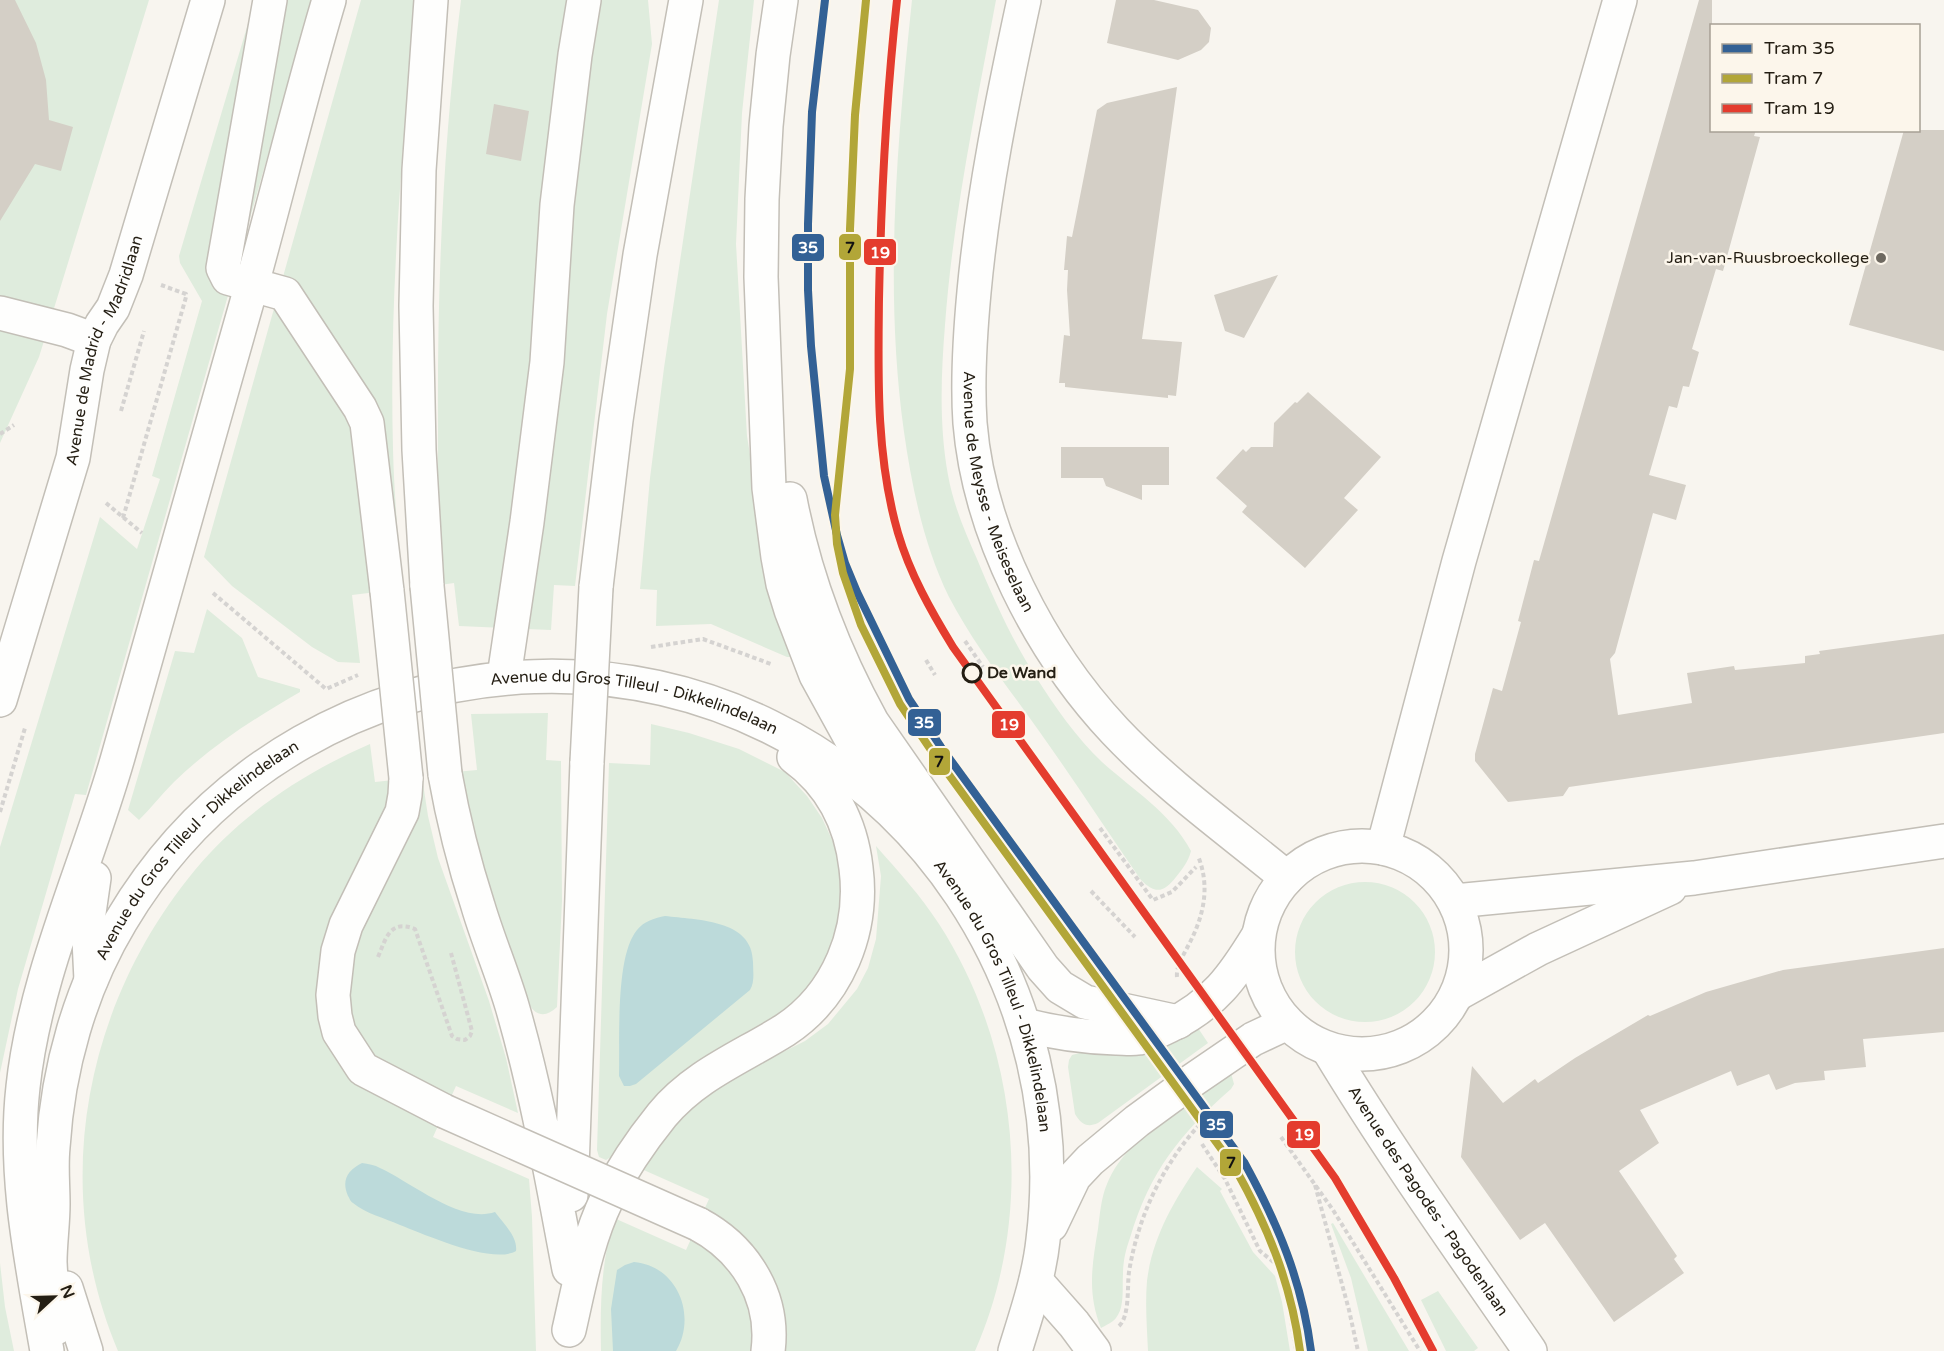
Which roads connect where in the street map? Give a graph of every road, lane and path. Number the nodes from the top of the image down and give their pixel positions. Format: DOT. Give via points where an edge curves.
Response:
graph roads {
  1 [pos="208,0"];
  2 [pos="270,0"];
  3 [pos="329,0"];
  4 [pos="431,0"];
  5 [pos="584,0"];
  6 [pos="686,0"];
  7 [pos="781,0"];
  8 [pos="1024,0"];
  9 [pos="1620,0"];
  10 [pos="158,284"];
  11 [pos="252,284"];
  12 [pos="0,313"];
  13 [pos="94,340"];
  14 [pos="765,369"];
  15 [pos="14,425"];
  16 [pos="0,434"];
  17 [pos="106,503"];
  18 [pos="123,518"];
  19 [pos="144,535"];
  20 [pos="213,593"];
  21 [pos="965,641"];
  22 [pos="926,660"];
  23 [pos="983,667"];
  24 [pos="935,675"];
  25 [pos="504,677"];
  26 [pos="326,689"];
  27 [pos="0,700"];
  28 [pos="734,711"];
  29 [pos="105,802"];
  30 [pos="1100,828"];
  31 [pos="914,834"];
  32 [pos="1944,841"];
  33 [pos="1383,848"];
  34 [pos="1196,867"];
  35 [pos="1287,878"];
  36 [pos="1694,878"];
  37 [pos="1090,891"];
  38 [pos="1455,901"];
  39 [pos="1258,936"];
  40 [pos="1135,937"];
  41 [pos="451,950"];
  42 [pos="377,958"];
  43 [pos="91,980"];
  44 [pos="1457,994"];
  45 [pos="1178,1022"];
  46 [pos="1287,1023"];
  47 [pos="1024,1025"];
  48 [pos="1328,1049"];
  49 [pos="1281,1137"];
  50 [pos="1202,1144"];
  51 [pos="1314,1182"];
  52 [pos="53,1209"];
  53 [pos="1043,1243"];
  54 [pos="568,1269"];
  55 [pos="1036,1281"];
  56 [pos="570,1340"];
  57 [pos="47,1351"];
  58 [pos="58,1351"];
  59 [pos="86,1351"];
  60 [pos="768,1351"];
  61 [pos="1015,1351"];
  62 [pos="1094,1351"];
  63 [pos="1296,1351"];
  64 [pos="1358,1351"];
  65 [pos="1420,1351"];
  66 [pos="1530,1351"];
  1 -- 13 [label="main road, Avenue de Madrid - Madridlaan" via="126,275"];
  2 -- 11 [label="main road" via="223,268 228,278"];
  3 -- 11 [label="main road"];
  4 -- 54 [label="main road, bridge" via="419,170 419,450 445,774 465,864 526,1057"];
  5 -- 25 [label="main road" via="557,205 547,362"];
  6 -- 54 [label="main road, bridge" via="640,255 596,587"];
  7 -- 14 [label="main road" via="762,199"];
  8 -- 35 [label="main road, Avenue de Meysse - Meiseselaan" via="984,206 970,328 970,425 991,523 1038,625 1093,706 1156,771"];
  9 -- 33 [label="main road" via="1459,561"];
  10 -- 18 [label="path" via="183,291 186,297"];
  11 -- 29 [label="main road"];
  11 -- 60 [label="main road, bridge" via="285,294 367,423 387,591 405,795 402,812 346,926 338,951 333,995 339,1032 363,1068 444,1111 716,1234 751,1271 763,1295"];
  12 -- 13 [label="main road"];
  13 -- 27 [label="main road, Avenue de Madrid - Madridlaan" via="73,458"];
  14 -- 31 [label="main road" via="769,488 783,584 807,654 827,696 860,755"];
  14 -- 45 [label="main road" via="807,569 833,644 872,722 1060,987 1085,1002"];
  15 -- 16 [label="path"];
  17 -- 18 [label="path"];
  18 -- 19 [label="path"];
  20 -- 26 [label="path"];
  21 -- 23 [label="path"];
  22 -- 24 [label="path"];
  25 -- 28 [label="main road, Avenue du Gros Tilleul - Dikkelindelaan" via="562,675 621,680 678,692"];
  25 -- 43 [label="main road, Avenue du Gros Tilleul - Dikkelindelaan" via="429,690 355,714 298,743 245,779 197,821 155,869 120,922"];
  28 -- 31 [label="main road, Avenue du Gros Tilleul - Dikkelindelaan" via="812,750 883,803"];
  28 -- 56 [label="main road" via="798,760 828,790 845,820 854,845 858,878 851,943 839,971 813,1007 783,1031 692,1085 663,1113 635,1150 594,1232 582,1270"];
  29 -- 43 [label="main road" via="88,912"];
  29 -- 57 [label="main road" via="54,953 30,1042 23,1089 21,1169 25,1223"];
  30 -- 34 [label="path" via="1153,900 1172,892"];
  31 -- 47 [label="main road, Avenue du Gros Tilleul - Dikkelindelaan" via="980,923 1005,973"];
  32 -- 36 [label="main road"];
  33 -- 35 [label="main road" via="1353,846 1323,853"];
  33 -- 38 [label="main road" via="1412,858 1436,876"];
  35 -- 39 [label="main road" via="1264,912"];
  36 -- 38 [label="main road"];
  36 -- 44 [label="main road" via="1539,949"];
  37 -- 40 [label="path"];
  38 -- 44 [label="main road" via="1466,935 1463,976"];
  39 -- 45 [label="main road" via="1219,992"];
  39 -- 46 [label="main road" via="1262,978 1269,998"];
  41 -- 42 [label="path" via="472,1030 465,1040 452,1036 415,929 393,929"];
  43 -- 52 [label="main road, Avenue du Gros Tilleul - Dikkelindelaan" via="72,1035 59,1092 52,1150"];
  44 -- 48 [label="main road" via="1445,1015 1406,1046 1357,1055"];
  45 -- 47 [label="main road" via="1137,1038 1054,1033"];
  46 -- 48 [label="main road"];
  46 -- 53 [label="main road" via="1253,1039 1193,1080 1090,1160 1074,1177"];
  47 -- 53 [label="main road, Avenue du Gros Tilleul - Dikkelindelaan" via="1038,1078 1046,1133"];
  48 -- 66 [label="main road, Avenue des Pagodes - Pagodenlaan" via="1379,1131"];
  49 -- 51 [label="path"];
  50 -- 63 [label="path" via="1226,1179 1260,1251 1277,1265 1287,1295"];
  51 -- 64 [label="path"];
  51 -- 65 [label="path"];
  52 -- 58 [label="main road, Avenue du Gros Tilleul - Dikkelindelaan" via="50,1260"];
  52 -- 59 [label="main road, Avenue du Gros Tilleul - Dikkelindelaan" via="65,1286"];
  53 -- 55 [label="main road, Avenue du Gros Tilleul - Dikkelindelaan"];
  54 -- 56 [label="main road"];
  55 -- 61 [label="main road, Avenue du Gros Tilleul - Dikkelindelaan"];
  55 -- 62 [label="main road"];
}
